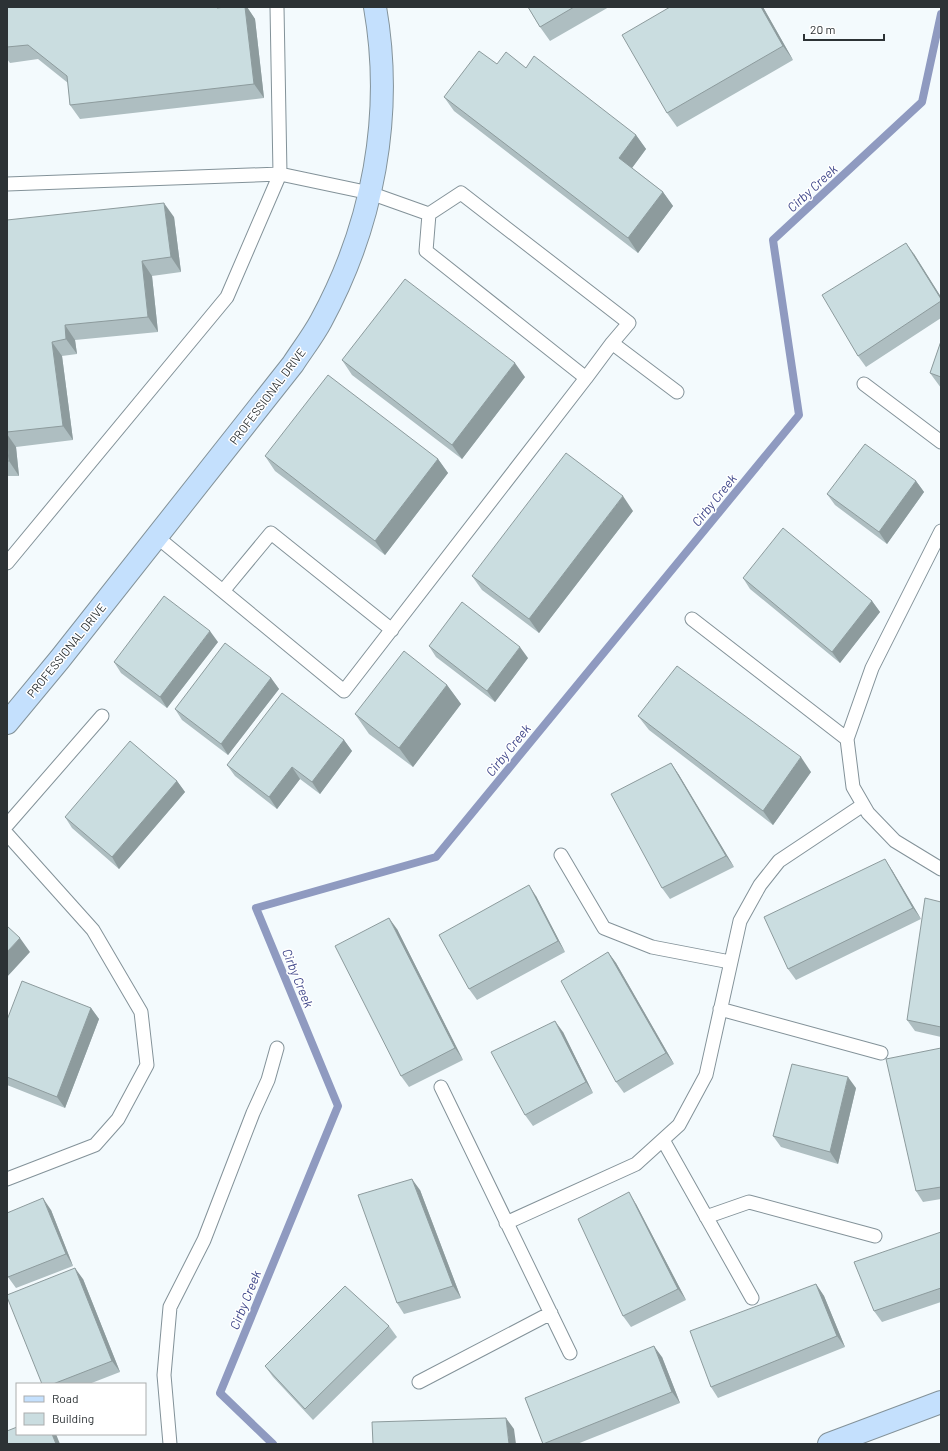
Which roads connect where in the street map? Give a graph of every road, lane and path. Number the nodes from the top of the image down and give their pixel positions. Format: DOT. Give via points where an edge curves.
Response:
graph roads {
  1 [pos="277,7"];
  2 [pos="375,7"];
  3 [pos="280,174"];
  4 [pos="7,184"];
  5 [pos="370,193"];
  6 [pos="429,214"];
  7 [pos="612,343"];
  8 [pos="586,378"];
  9 [pos="864,384"];
  10 [pos="677,392"];
  11 [pos="941,442"];
  12 [pos="941,531"];
  13 [pos="157,537"];
  14 [pos="7,563"];
  15 [pos="223,591"];
  16 [pos="692,618"];
  17 [pos="392,630"];
  18 [pos="102,716"];
  19 [pos="7,723"];
  20 [pos="847,739"];
  21 [pos="863,805"];
  22 [pos="7,825"];
  23 [pos="7,834"];
  24 [pos="561,855"];
  25 [pos="941,870"];
  26 [pos="730,962"];
  27 [pos="720,1009"];
  28 [pos="277,1048"];
  29 [pos="880,1053"];
  30 [pos="442,1087"];
  31 [pos="663,1140"];
  32 [pos="7,1179"];
  33 [pos="706,1217"];
  34 [pos="506,1223"];
  35 [pos="875,1236"];
  36 [pos="752,1298"];
  37 [pos="551,1313"];
  38 [pos="570,1353"];
  39 [pos="419,1382"];
  40 [pos="941,1402"];
  41 [pos="170,1444"];
  42 [pos="829,1444"];
  1 -- 3 [label="lane"];
  2 -- 5 [label="street, PROFESSIONAL DRIVE" via="382,79 382,128"];
  3 -- 4 [label="lane"];
  3 -- 5 [label="lane"];
  3 -- 14 [label="lane" via="227,297"];
  5 -- 6 [label="lane"];
  5 -- 13 [label="street, PROFESSIONAL DRIVE" via="344,272 321,321 293,364"];
  6 -- 7 [label="lane" via="461,193 629,323"];
  6 -- 8 [label="lane" via="426,251"];
  7 -- 8 [label="lane"];
  7 -- 10 [label="lane"];
  8 -- 17 [label="lane"];
  9 -- 11 [label="lane"];
  12 -- 20 [label="lane" via="872,668"];
  13 -- 15 [label="lane"];
  13 -- 19 [label="street, PROFESSIONAL DRIVE"];
  15 -- 17 [label="lane" via="271,533"];
  15 -- 17 [label="lane" via="344,691"];
  16 -- 20 [label="lane"];
  18 -- 22 [label="lane"];
  20 -- 21 [label="lane" via="853,787"];
  21 -- 25 [label="lane" via="895,841"];
  21 -- 26 [label="lane" via="780,862 760,885 740,921"];
  23 -- 32 [label="lane" via="93,930 141,1012 147,1066 118,1119 96,1145"];
  24 -- 26 [label="lane" via="604,928 652,947"];
  26 -- 27 [label="lane"];
  27 -- 29 [label="lane"];
  27 -- 31 [label="lane" via="706,1074 680,1125"];
  28 -- 41 [label="lane" via="268,1080 204,1240 170,1307 164,1375"];
  30 -- 34 [label="lane"];
  31 -- 33 [label="lane"];
  31 -- 34 [label="lane" via="636,1164"];
  33 -- 35 [label="lane" via="749,1202"];
  33 -- 36 [label="lane"];
  34 -- 37 [label="lane"];
  37 -- 38 [label="lane"];
  37 -- 39 [label="lane"];
  40 -- 42 [label="street"];
}
